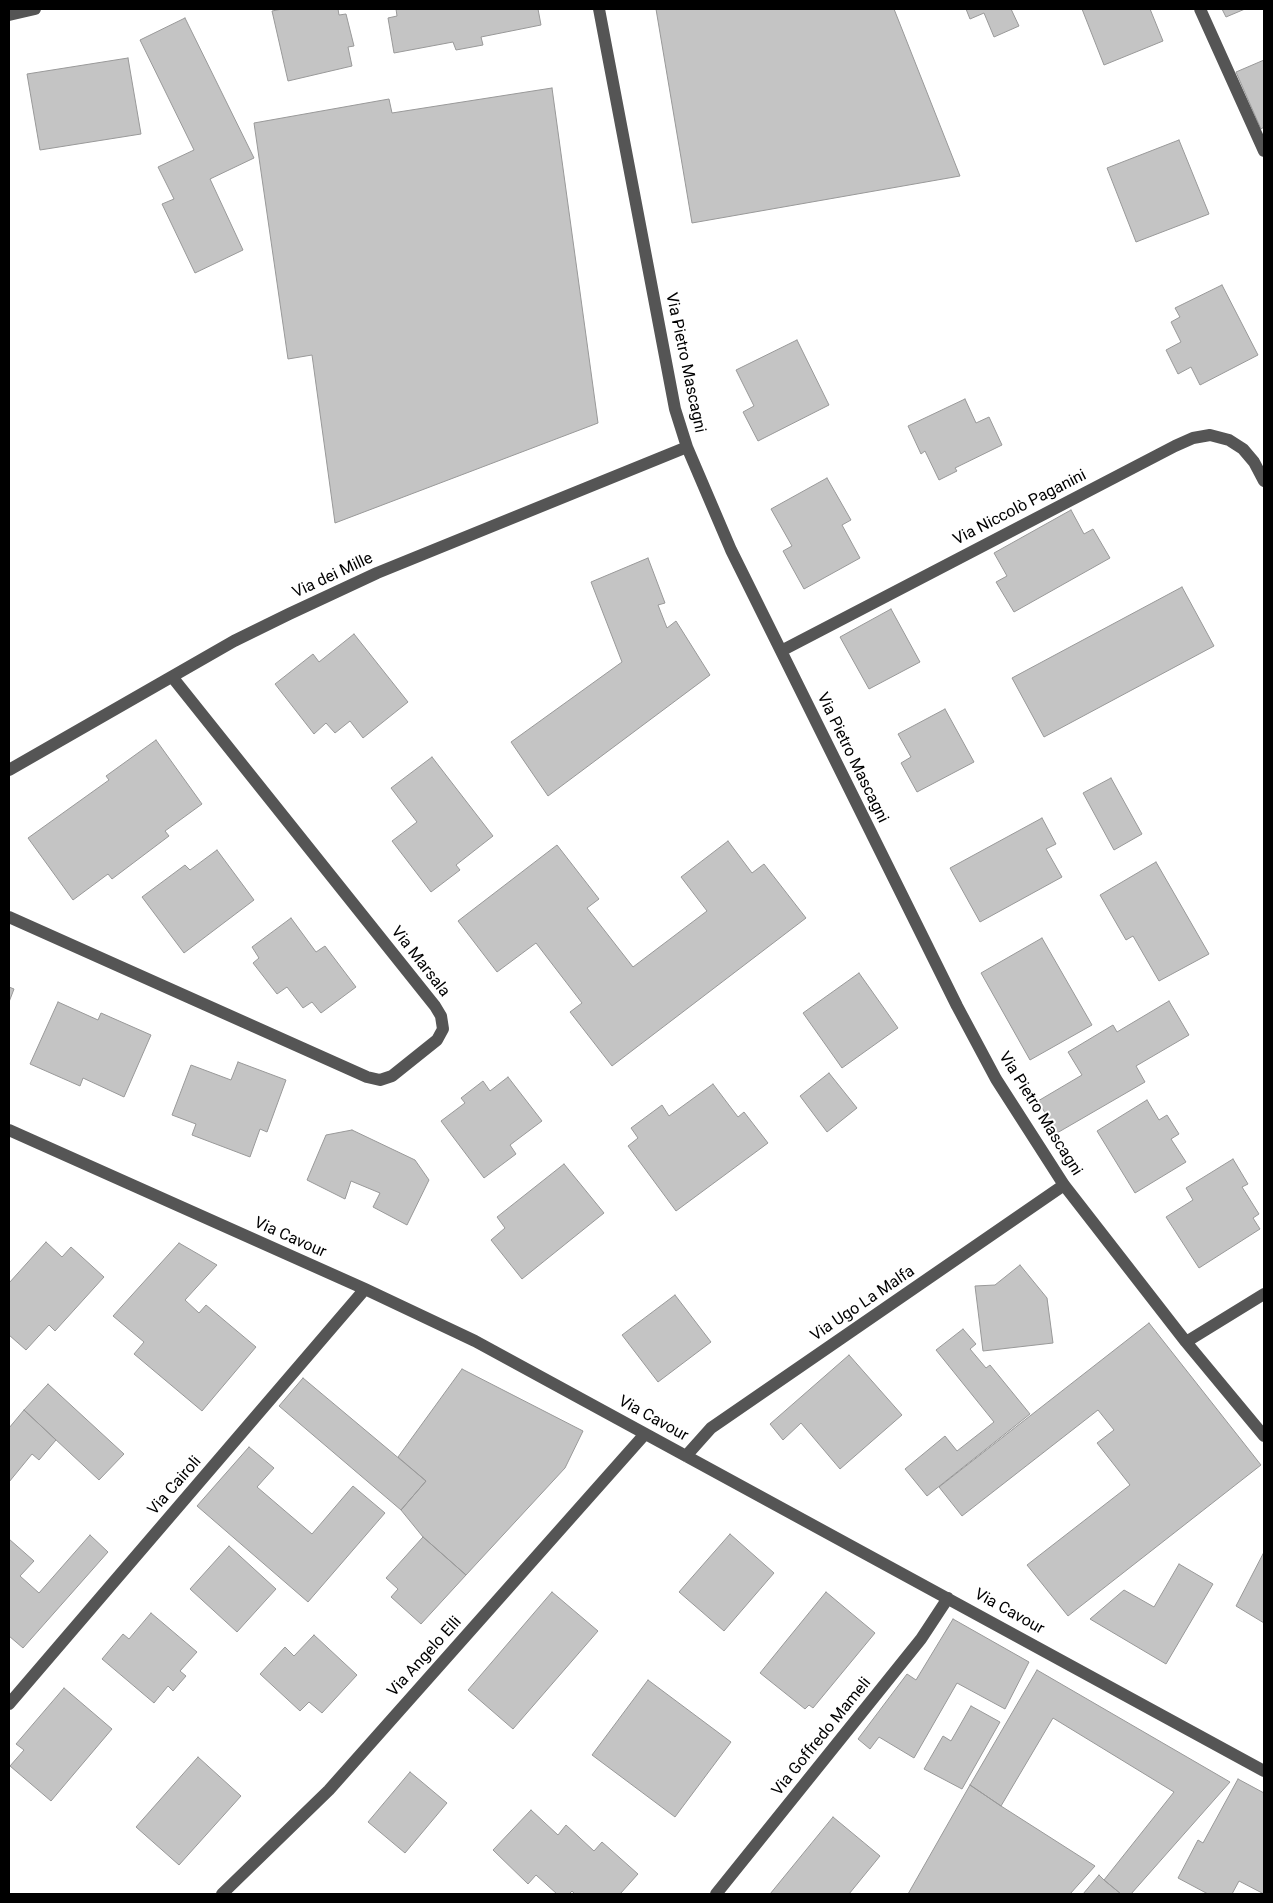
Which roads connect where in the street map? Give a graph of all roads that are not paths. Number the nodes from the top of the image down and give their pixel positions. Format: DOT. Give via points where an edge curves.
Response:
graph roads {
  1 [pos="35,9"];
  2 [pos="599,9"];
  3 [pos="1200,9"];
  4 [pos="9,15"];
  5 [pos="1264,151"];
  6 [pos="687,447"];
  7 [pos="1264,481"];
  8 [pos="781,651"];
  9 [pos="173,678"];
  10 [pos="9,770"];
  11 [pos="9,917"];
  12 [pos="9,1130"];
  13 [pos="1064,1185"];
  14 [pos="365,1289"];
  15 [pos="1264,1294"];
  16 [pos="1186,1342"];
  17 [pos="645,1434"];
  18 [pos="1264,1436"];
  19 [pos="686,1456"];
  20 [pos="948,1598"];
  21 [pos="9,1704"];
  22 [pos="1264,1771"];
  23 [pos="222,1894"];
  24 [pos="716,1894"];
  1 -- 4 [label="street"];
  2 -- 6 [label="street, Via Pietro Mascagni" via="675,409"];
  3 -- 5 [label="street"];
  6 -- 8 [label="street, Via Pietro Mascagni" via="731,550"];
  6 -- 9 [label="street, Via dei Mille" via="377,573 234,641"];
  7 -- 8 [label="street, Via Niccolò Paganini" via="1243,449 1229,440 1210,435 1193,438"];
  8 -- 13 [label="street, Via Pietro Mascagni" via="957,1006 996,1079"];
  9 -- 10 [label="street, Via dei Mille"];
  9 -- 11 [label="street, Via Marsala" via="435,1006 443,1029 437,1040 392,1076 380,1080 367,1077"];
  12 -- 14 [label="street, Via Cavour"];
  13 -- 16 [label="street, Via Pietro Mascagni"];
  13 -- 19 [label="street, Via Ugo La Malfa" via="711,1428"];
  14 -- 17 [label="street, Via Cavour" via="475,1341"];
  14 -- 21 [label="street, Via Cairoli"];
  15 -- 16 [label="street"];
  16 -- 18 [label="street, Via Pietro Mascagni"];
  17 -- 19 [label="street, Via Cavour"];
  17 -- 23 [label="street, Via Angelo Elli" via="330,1790"];
  19 -- 20 [label="street, Via Cavour"];
  20 -- 22 [label="street, Via Cavour"];
  20 -- 24 [label="street, Via Goffredo Mameli" via="921,1640"];
}
